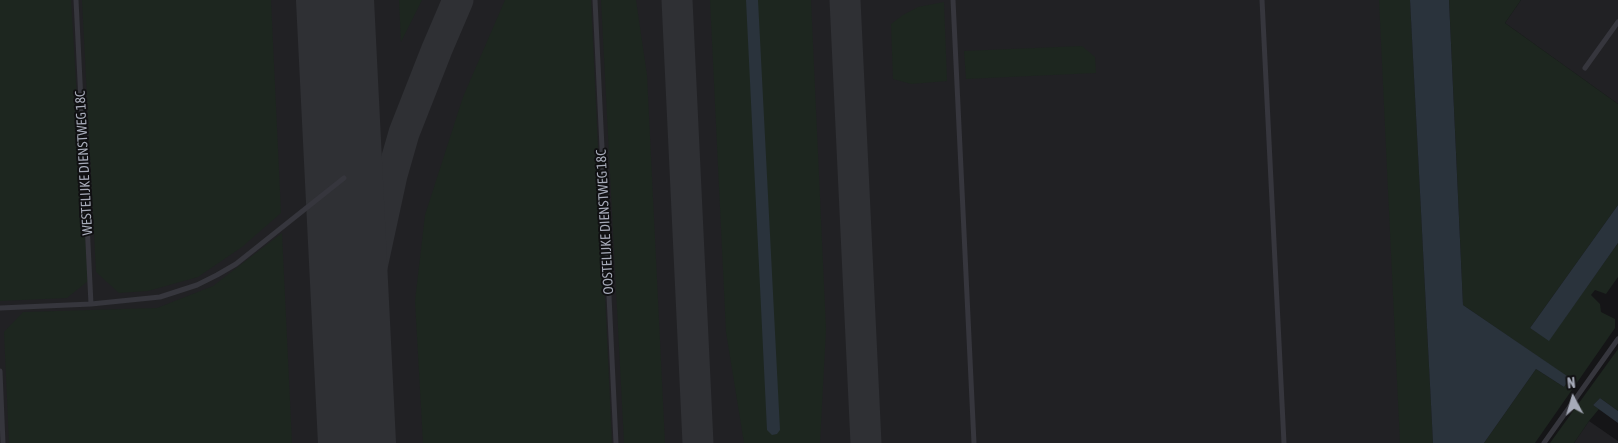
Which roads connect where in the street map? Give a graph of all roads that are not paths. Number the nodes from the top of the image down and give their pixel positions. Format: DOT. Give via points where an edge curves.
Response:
graph roads {
  1 [pos="76,0"];
  2 [pos="595,0"];
  3 [pos="954,0"];
  4 [pos="1262,0"];
  5 [pos="1618,22"];
  6 [pos="1585,68"];
  7 [pos="344,178"];
  8 [pos="91,304"];
  9 [pos="0,308"];
  10 [pos="1618,339"];
  11 [pos="0,371"];
  12 [pos="3,443"];
  13 [pos="616,443"];
  14 [pos="974,443"];
  15 [pos="1284,443"];
  16 [pos="1544,443"];
  1 -- 8 [label="lane, WESTELIJKE DIENSTWEG 18C"];
  2 -- 13 [label="lane, OOSTELIJKE DIENSTWEG 18C"];
  3 -- 14 [label="lane"];
  4 -- 15 [label="lane"];
  5 -- 6 [label="lane"];
  7 -- 8 [label="lane" via="236,264 197,285 160,296"];
  8 -- 9 [label="lane"];
  10 -- 16 [label="lane"];
  11 -- 12 [label="lane"];
}
